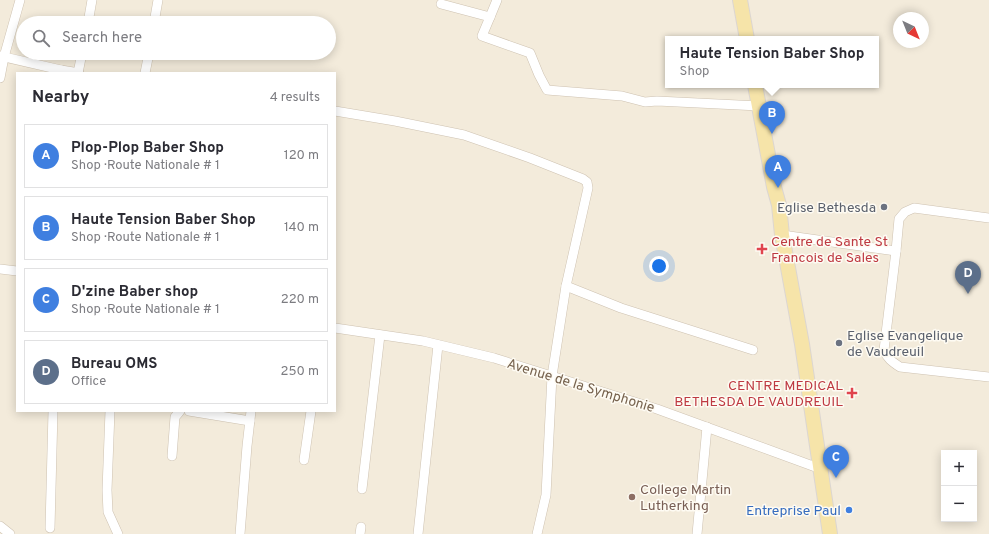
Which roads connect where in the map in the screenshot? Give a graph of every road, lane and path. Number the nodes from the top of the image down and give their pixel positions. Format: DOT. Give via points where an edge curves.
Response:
graph roads {
  1 [pos="20,0"];
  2 [pos="92,0"];
  3 [pos="158,0"];
  4 [pos="497,0"];
  5 [pos="740,0"];
  6 [pos="441,4"];
  7 [pos="89,16"];
  8 [pos="155,16"];
  9 [pos="490,16"];
  10 [pos="746,36"];
  11 [pos="2,56"];
  12 [pos="16,60"];
  13 [pos="18,60"];
  14 [pos="81,60"];
  15 [pos="148,60"];
  16 [pos="61,71"];
  17 [pos="78,72"];
  18 [pos="145,72"];
  19 [pos="0,78"];
  20 [pos="756,88"];
  21 [pos="759,106"];
  22 [pos="336,111"];
  23 [pos="989,218"];
  24 [pos="782,235"];
  25 [pos="896,251"];
  26 [pos="0,268"];
  27 [pos="16,272"];
  28 [pos="566,286"];
  29 [pos="336,328"];
  30 [pos="380,335"];
  31 [pos="438,345"];
  32 [pos="753,350"];
  33 [pos="552,376"];
  34 [pos="989,377"];
  35 [pos="53,412"];
  36 [pos="110,412"];
  37 [pos="179,412"];
  38 [pos="195,412"];
  39 [pos="252,412"];
  40 [pos="311,412"];
  41 [pos="250,421"];
  42 [pos="708,428"];
  43 [pos="172,456"];
  44 [pos="304,460"];
  45 [pos="821,469"];
  46 [pos="362,489"];
  47 [pos="0,526"];
  48 [pos="50,528"];
  49 [pos="10,534"];
  50 [pos="118,534"];
  51 [pos="240,534"];
  52 [pos="418,534"];
  53 [pos="537,534"];
  54 [pos="697,534"];
  55 [pos="830,534"];
  1 -- 11 [label="street"];
  2 -- 7 [label="street"];
  3 -- 8 [label="street"];
  4 -- 9 [label="street"];
  5 -- 10 [label="main road"];
  6 -- 9 [label="street"];
  9 -- 21 [label="street" via="482,36 530,53 547,90 622,96 645,102"];
  11 -- 12 [label="street"];
  11 -- 19 [label="street"];
  13 -- 16 [label="street"];
  14 -- 17 [label="street"];
  15 -- 18 [label="street"];
  20 -- 21 [label="main road"];
  21 -- 24 [label="main road"];
  22 -- 28 [label="street" via="464,135 530,158 587,182 588,188"];
  23 -- 25 [label="street" via="914,208 905,212 899,219"];
  24 -- 25 [label="street"];
  24 -- 45 [label="main road" via="805,360"];
  25 -- 34 [label="street" via="884,350 886,357 900,367"];
  26 -- 27 [label="street"];
  28 -- 32 [label="street" via="621,308"];
  28 -- 33 [label="street"];
  29 -- 30 [label="street, Avenue de la Symphonie"];
  30 -- 31 [label="street, Avenue de la Symphonie"];
  30 -- 46 [label="street"];
  31 -- 33 [label="street, Avenue de la Symphonie" via="494,358"];
  31 -- 52 [label="street"];
  33 -- 42 [label="street, Avenue de la Symphonie"];
  33 -- 53 [label="street" via="546,495"];
  35 -- 48 [label="street"];
  36 -- 50 [label="street" via="108,512"];
  37 -- 43 [label="street" via="175,417"];
  38 -- 41 [label="street"];
  39 -- 41 [label="street"];
  40 -- 44 [label="street"];
  41 -- 51 [label="street"];
  42 -- 45 [label="street, Avenue de la Symphonie"];
  42 -- 54 [label="street"];
  45 -- 55 [label="main road"];
  47 -- 49 [label="street"];
}
